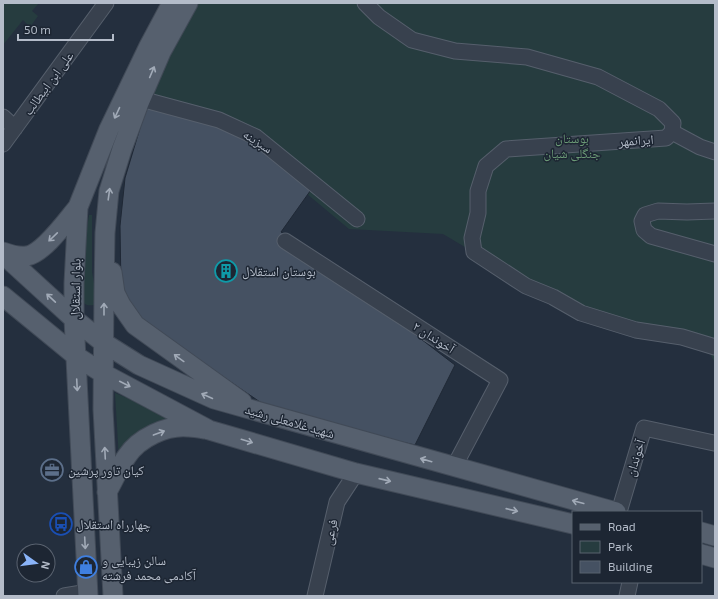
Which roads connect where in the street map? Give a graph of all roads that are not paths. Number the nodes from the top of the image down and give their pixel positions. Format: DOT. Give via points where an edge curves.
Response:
graph roads {
  1 [pos="106,3"];
  2 [pos="172,3"];
  3 [pos="188,3"];
  4 [pos="365,3"];
  5 [pos="140,99"];
  6 [pos="3,117"];
  7 [pos="16,128"];
  8 [pos="672,132"];
  9 [pos="3,144"];
  10 [pos="715,152"];
  11 [pos="78,207"];
  12 [pos="715,211"];
  13 [pos="357,219"];
  14 [pos="106,233"];
  15 [pos="285,241"];
  16 [pos="3,253"];
  17 [pos="715,254"];
  18 [pos="3,296"];
  19 [pos="74,319"];
  20 [pos="104,343"];
  21 [pos="715,346"];
  22 [pos="76,356"];
  23 [pos="104,374"];
  24 [pos="257,412"];
  25 [pos="209,430"];
  26 [pos="714,443"];
  27 [pos="454,467"];
  28 [pos="356,473"];
  29 [pos="108,492"];
  30 [pos="613,511"];
  31 [pos="617,511"];
  32 [pos="572,524"];
  33 [pos="702,532"];
  34 [pos="715,536"];
  35 [pos="702,554"];
  36 [pos="715,558"];
  37 [pos="630,583"];
  38 [pos="88,594"];
  39 [pos="64,596"];
  40 [pos="113,596"];
  41 [pos="315,596"];
  42 [pos="627,596"];
  1 -- 7 [label="street, علی ابن ابیطالب"];
  2 -- 11 [label="main road, بلوار استقلال, one-way" via="109,129"];
  5 -- 3 [label="main road, one-way" via="161,52"];
  4 -- 8 [label="street, ایرانمهر" via="379,17 412,40 455,51 527,57 598,77 660,110 673,123"];
  5 -- 13 [label="street, سبزینه" via="219,120 256,136"];
  14 -- 5 [label="main road, one-way" via="109,191"];
  6 -- 7 [label="street"];
  7 -- 9 [label="street, علی ابن ابیطالب"];
  8 -- 10 [label="street"];
  8 -- 21 [label="street, ایرانمهر" via="666,138 506,149 486,166 484,172 478,192 478,213 472,238 474,252 526,286 553,297 581,313 636,330 682,337"];
  11 -- 16 [label="main road, one-way" via="57,234 37,252 28,256"];
  11 -- 19 [label="main road, بلوار استقلال"];
  12 -- 17 [label="street" via="658,211 645,215 642,221 644,230 651,236"];
  20 -- 14 [label="main road, one-way"];
  24 -- 14 [label="main road, one-way" via="135,325 115,293"];
  15 -- 27 [label="street, آخوندان ۲" via="500,380"];
  19 -- 16 [label="main road, شهید غلامعلی رشید, one-way"];
  18 -- 22 [label="main road"];
  19 -- 20 [label="main road, شهید غلامعلی رشید"];
  19 -- 22 [label="main road, بلوار استقلال"];
  20 -- 23 [label="main road"];
  24 -- 20 [label="main road, شهید غلامعلی رشید, one-way" via="214,399 180,384 139,365"];
  22 -- 23 [label="main road"];
  22 -- 38 [label="main road, بلوار استقلال, one-way"];
  23 -- 25 [label="main road, one-way"];
  29 -- 23 [label="main road, one-way" via="103,409"];
  27 -- 24 [label="main road, شهید غلامعلی رشید, one-way"];
  25 -- 28 [label="main road, one-way"];
  29 -- 25 [label="main road, one-way" via="127,456 142,441 172,428 187,426"];
  26 -- 31 [label="street, آخوندان" via="644,428"];
  30 -- 27 [label="main road, شهید غلامعلی رشید, one-way"];
  28 -- 32 [label="main road, one-way"];
  28 -- 41 [label="street, فرعی" via="337,502"];
  29 -- 40 [label="main road"];
  33 -- 34 [label="main road"];
  35 -- 36 [label="main road"];
  37 -- 42 [label="street"];
  38 -- 39 [label="street"];
}
